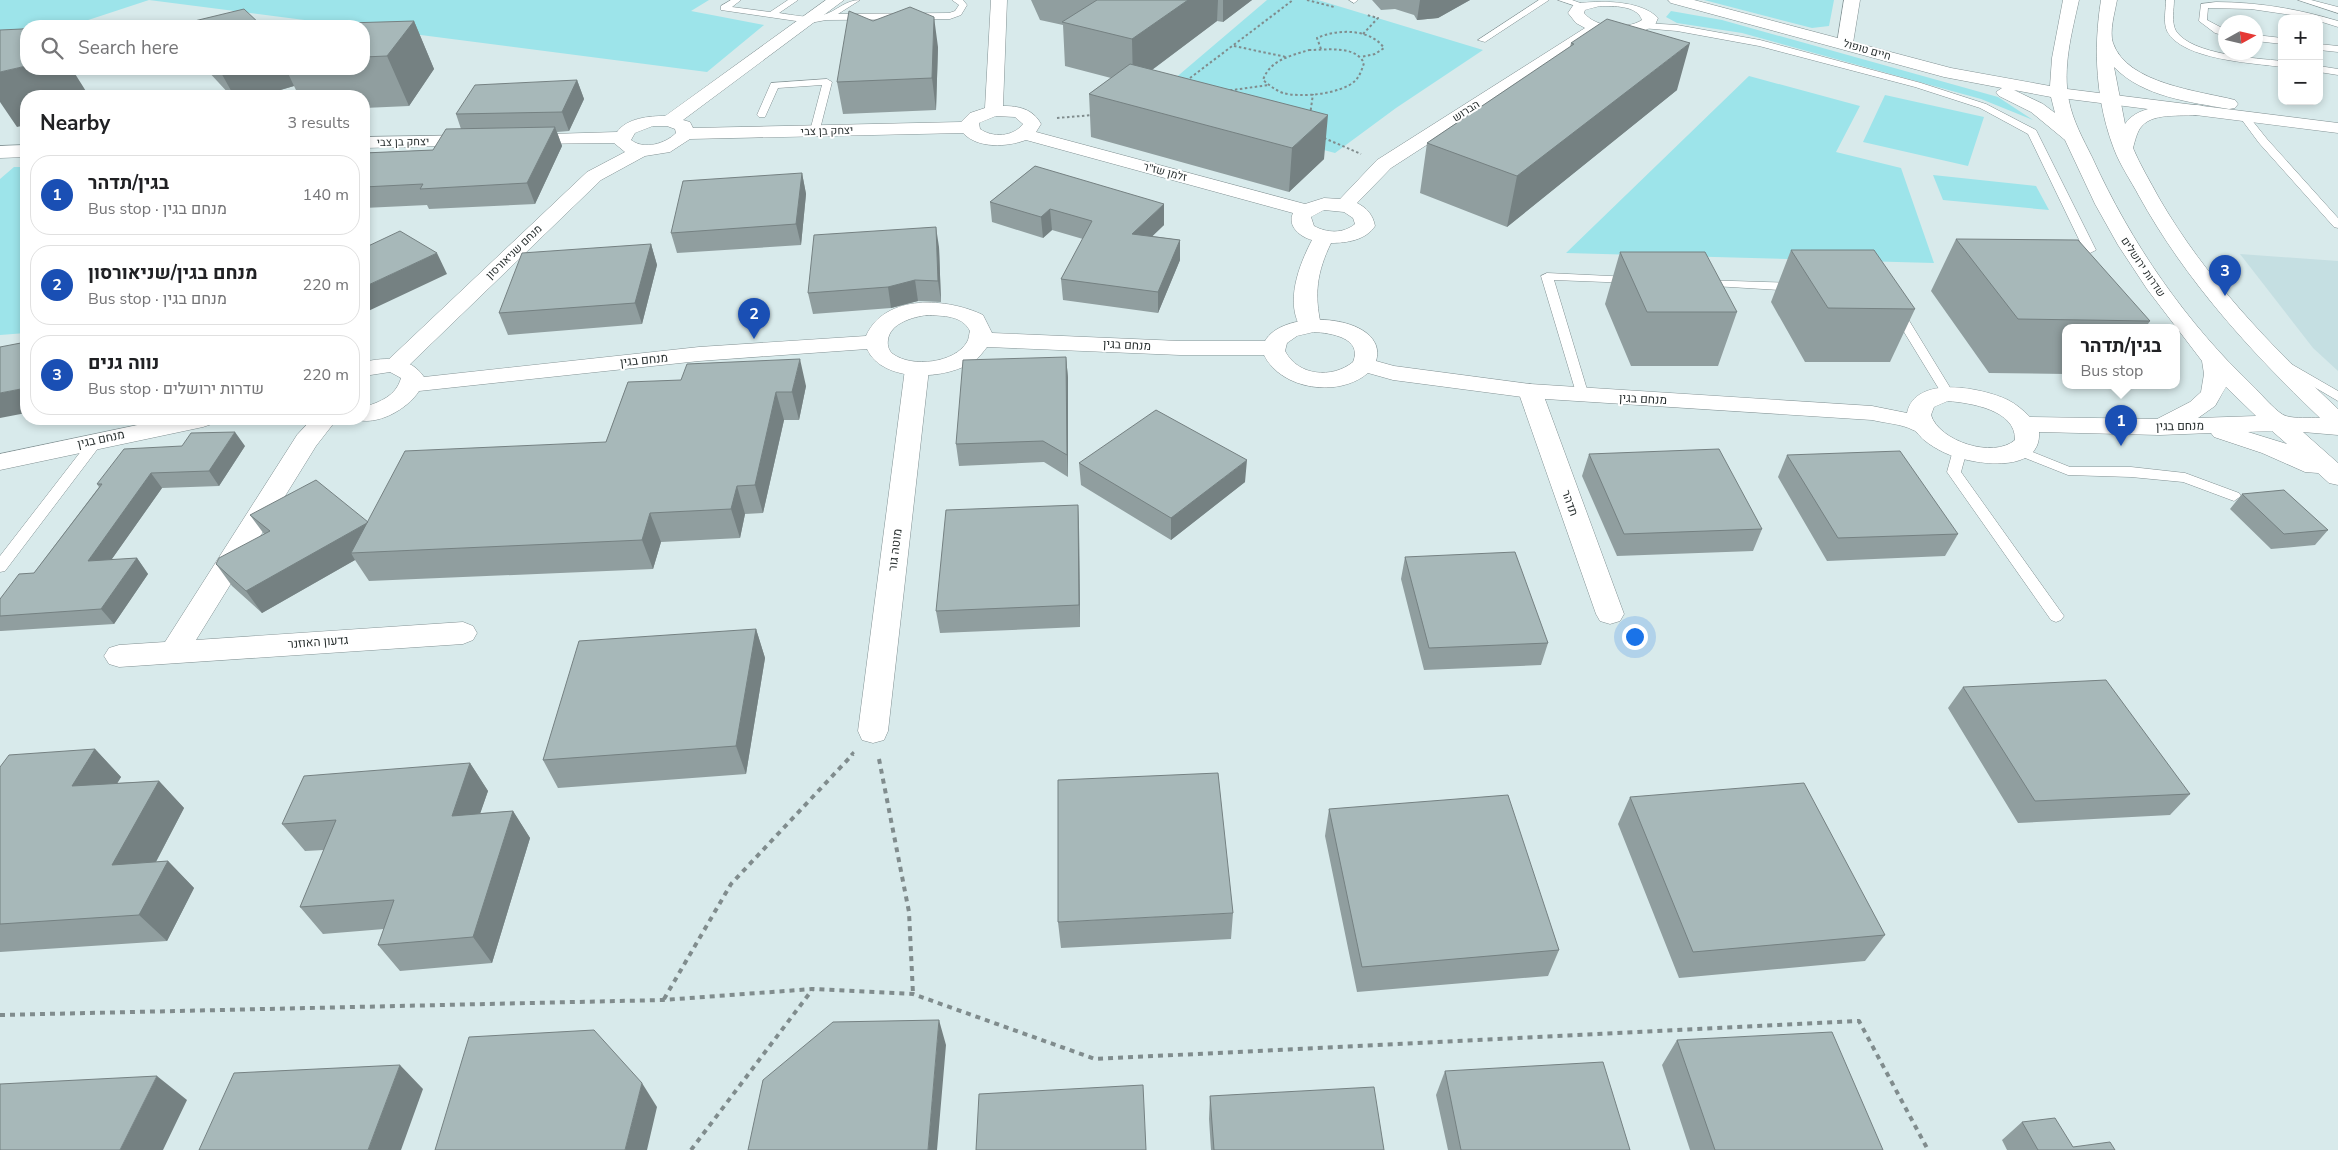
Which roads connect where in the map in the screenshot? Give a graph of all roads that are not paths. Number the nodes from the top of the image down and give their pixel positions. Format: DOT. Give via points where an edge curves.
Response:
graph roads {
  1 [pos="737,0"];
  2 [pos="794,0"];
  3 [pos="836,0"];
  4 [pos="856,0"];
  5 [pos="956,0"];
  6 [pos="999,0"];
  7 [pos="1545,0"];
  8 [pos="1562,0"];
  9 [pos="1676,0"];
  10 [pos="1852,0"];
  11 [pos="2071,0"];
  12 [pos="2109,0"];
  13 [pos="2170,0"];
  14 [pos="2302,0"];
  15 [pos="1642,4"];
  16 [pos="1582,5"];
  17 [pos="2338,10"];
  18 [pos="772,14"];
  19 [pos="818,18"];
  20 [pos="2338,24"];
  21 [pos="1645,26"];
  22 [pos="1598,27"];
  23 [pos="2218,31"];
  24 [pos="2263,39"];
  25 [pos="1482,40"];
  26 [pos="2104,41"];
  27 [pos="2278,41"];
  28 [pos="1845,43"];
  29 [pos="2323,47"];
  30 [pos="2338,50"];
  31 [pos="2278,63"];
  32 [pos="2045,67"];
  33 [pos="2323,70"];
  34 [pos="2338,72"];
  35 [pos="1959,75"];
  36 [pos="2059,92"];
  37 [pos="2109,93"];
  38 [pos="2229,104"];
  39 [pos="2196,110"];
  40 [pos="994,112"];
  41 [pos="762,115"];
  42 [pos="2244,116"];
  43 [pos="2338,118"];
  44 [pos="669,121"];
  45 [pos="969,127"];
  46 [pos="1028,127"];
  47 [pos="2338,128"];
  48 [pos="815,131"];
  49 [pos="686,134"];
  50 [pos="622,137"];
  51 [pos="2074,137"];
  52 [pos="370,143"];
  53 [pos="2123,149"];
  54 [pos="642,150"];
  55 [pos="20,151"];
  56 [pos="0,152"];
  57 [pos="1344,206"];
  58 [pos="1306,210"];
  59 [pos="2338,224"];
  60 [pos="1324,237"];
  61 [pos="2090,250"];
  62 [pos="1646,280"];
  63 [pos="1686,282"];
  64 [pos="1805,287"];
  65 [pos="1889,298"];
  66 [pos="1310,326"];
  67 [pos="2251,338"];
  68 [pos="982,340"];
  69 [pos="876,342"];
  70 [pos="1273,348"];
  71 [pos="2213,360"];
  72 [pos="1364,365"];
  73 [pos="396,366"];
  74 [pos="370,368"];
  75 [pos="916,369"];
  76 [pos="412,385"];
  77 [pos="1530,391"];
  78 [pos="1948,394"];
  79 [pos="1583,396"];
  80 [pos="2338,397"];
  81 [pos="370,412"];
  82 [pos="2338,422"];
  83 [pos="2277,423"];
  84 [pos="1922,424"];
  85 [pos="2023,424"];
  86 [pos="172,425"];
  87 [pos="319,425"];
  88 [pos="2192,426"];
  89 [pos="2160,427"];
  90 [pos="2338,427"];
  91 [pos="96,440"];
  92 [pos="1960,450"];
  93 [pos="2020,451"];
  94 [pos="0,462"];
  95 [pos="2338,478"];
  96 [pos="2234,496"];
  97 [pos="0,567"];
  98 [pos="1610,614"];
  99 [pos="2056,616"];
  100 [pos="463,633"];
  101 [pos="174,652"];
  102 [pos="119,656"];
  103 [pos="873,731"];
  1 -- 18 [label="lane" via="724,8"];
  2 -- 18 [label="lane"];
  3 -- 19 [label="street"];
  4 -- 19 [label="lane"];
  5 -- 19 [label="lane" via="963,3 960,10 946,16"];
  6 -- 40 [label="street"];
  7 -- 25 [label="lane"];
  8 -- 16 [label="lane"];
  9 -- 28 [label="street, חיים טופול"];
  10 -- 28 [label="street"];
  11 -- 32 [label="street, שדרות ירושלים"];
  12 -- 26 [label="street"];
  13 -- 31 [label="lane" via="2170,25 2173,33 2186,43 2222,55"];
  14 -- 17 [label="lane"];
  15 -- 16 [label="street" via="1611,1"];
  15 -- 21 [label="street" via="1650,18"];
  16 -- 22 [label="street" via="1576,10 1578,17"];
  18 -- 19 [label="lane"];
  19 -- 44 [label="street"];
  20 -- 23 [label="lane" via="2301,11 2220,1 2204,6 2203,21"];
  21 -- 22 [label="street" via="1627,30"];
  21 -- 61 [label="lane" via="1760,42 1983,106 2032,132"];
  22 -- 57 [label="street, הברוש" via="1384,164"];
  24 -- 27 [label="lane"];
  26 -- 37 [label="street"];
  26 -- 38 [label="street" via="2112,57 2130,75 2169,90"];
  28 -- 35 [label="street, חיים טופול"];
  29 -- 30 [label="lane"];
  32 -- 35 [label="street" via="1998,75"];
  32 -- 36 [label="street, שדרות ירושלים"];
  33 -- 34 [label="lane"];
  35 -- 36 [label="street, חיים טופול"];
  35 -- 51 [label="street" via="2037,108"];
  36 -- 37 [label="street, חיים טופול"];
  36 -- 51 [label="street, שדרות ירושלים"];
  37 -- 38 [label="street"];
  37 -- 39 [label="street"];
  37 -- 53 [label="street"];
  38 -- 43 [label="street"];
  39 -- 42 [label="street"];
  39 -- 53 [label="street" via="2156,113 2140,118 2134,123"];
  40 -- 45 [label="street" via="976,118"];
  40 -- 46 [label="street, זלמן שז\"ר" via="1019,113"];
  41 -- 48 [label="lane" via="774,85 827,82"];
  42 -- 47 [label="street"];
  42 -- 59 [label="lane"];
  44 -- 49 [label="street" via="684,126"];
  44 -- 50 [label="street" via="633,127"];
  45 -- 46 [label="street" via="976,136 994,140 1016,138"];
  45 -- 48 [label="street, יצחק בן צבי"];
  46 -- 58 [label="street, זלמן שז\"ר"];
  48 -- 49 [label="street, יצחק בן צבי"];
  49 -- 54 [label="street" via="664,148"];
  50 -- 52 [label="street, יצחק בן צבי"];
  50 -- 54 [label="street" via="625,145"];
  51 -- 71 [label="street, שדרות ירושלים" via="2105,208 2125,243"];
  53 -- 67 [label="street" via="2156,212 2183,253"];
  54 -- 73 [label="street, מנחם שניאורסון" via="594,176"];
  55 -- 56 [label="street"];
  57 -- 58 [label="street" via="1324,204"];
  57 -- 60 [label="street" via="1359,212 1365,226 1342,238"];
  58 -- 60 [label="street" via="1301,215 1303,227"];
  60 -- 66 [label="street" via="1306,277 1304,296"];
  62 -- 79 [label="lane" via="1547,276"];
  63 -- 64 [label="lane"];
  65 -- 78 [label="lane"];
  66 -- 70 [label="street" via="1286,332 1277,339"];
  66 -- 72 [label="street" via="1330,326 1357,337 1366,346 1368,356"];
  67 -- 80 [label="lane"];
  67 -- 82 [label="street"];
  68 -- 69 [label="street" via="980,326 960,311 927,308 894,318 882,327"];
  68 -- 70 [label="street, מנחם בגין" via="1180,348"];
  68 -- 75 [label="street" via="963,359 947,366"];
  69 -- 75 [label="street" via="877,350 885,360"];
  69 -- 76 [label="street, מנחם בגין" via="699,354"];
  70 -- 72 [label="street" via="1282,367 1310,379 1343,378 1356,373"];
  71 -- 83 [label="street, שדרות ירושלים"];
  71 -- 89 [label="street" via="2217,373 2211,397 2194,411"];
  72 -- 77 [label="street, מנחם בגין" via="1393,373"];
  73 -- 74 [label="street"];
  73 -- 76 [label="street" via="408,370 413,377"];
  75 -- 103 [label="street, מוטה גור"];
  76 -- 81 [label="street" via="392,404"];
  77 -- 79 [label="street, מנחם בגין"];
  77 -- 98 [label="street, תדהר"];
  78 -- 84 [label="street" via="1925,400 1920,407"];
  78 -- 85 [label="street" via="1982,398 2013,414"];
  79 -- 84 [label="street, מנחם בגין" via="1872,413"];
  83 -- 88 [label="street, מנחם בגין"];
  83 -- 90 [label="street, מנחם בגין"];
  83 -- 95 [label="street, שדרות ירושלים"];
  84 -- 92 [label="street"];
  85 -- 89 [label="street, מנחם בגין"];
  85 -- 93 [label="street" via="2028,434 2027,443"];
  86 -- 91 [label="street, מנחם בגין"];
  87 -- 101 [label="street"];
  88 -- 89 [label="street, מנחם בגין"];
  88 -- 95 [label="street" via="2271,447"];
  91 -- 94 [label="street, מנחם בגין"];
  91 -- 97 [label="lane"];
  92 -- 93 [label="street" via="1994,457"];
  92 -- 99 [label="lane" via="1954,472"];
  93 -- 96 [label="lane" via="2068,472 2131,472 2185,478"];
  100 -- 101 [label="street, גדעון האוזנר"];
  101 -- 102 [label="street, גדעון האוזנר"];
}
